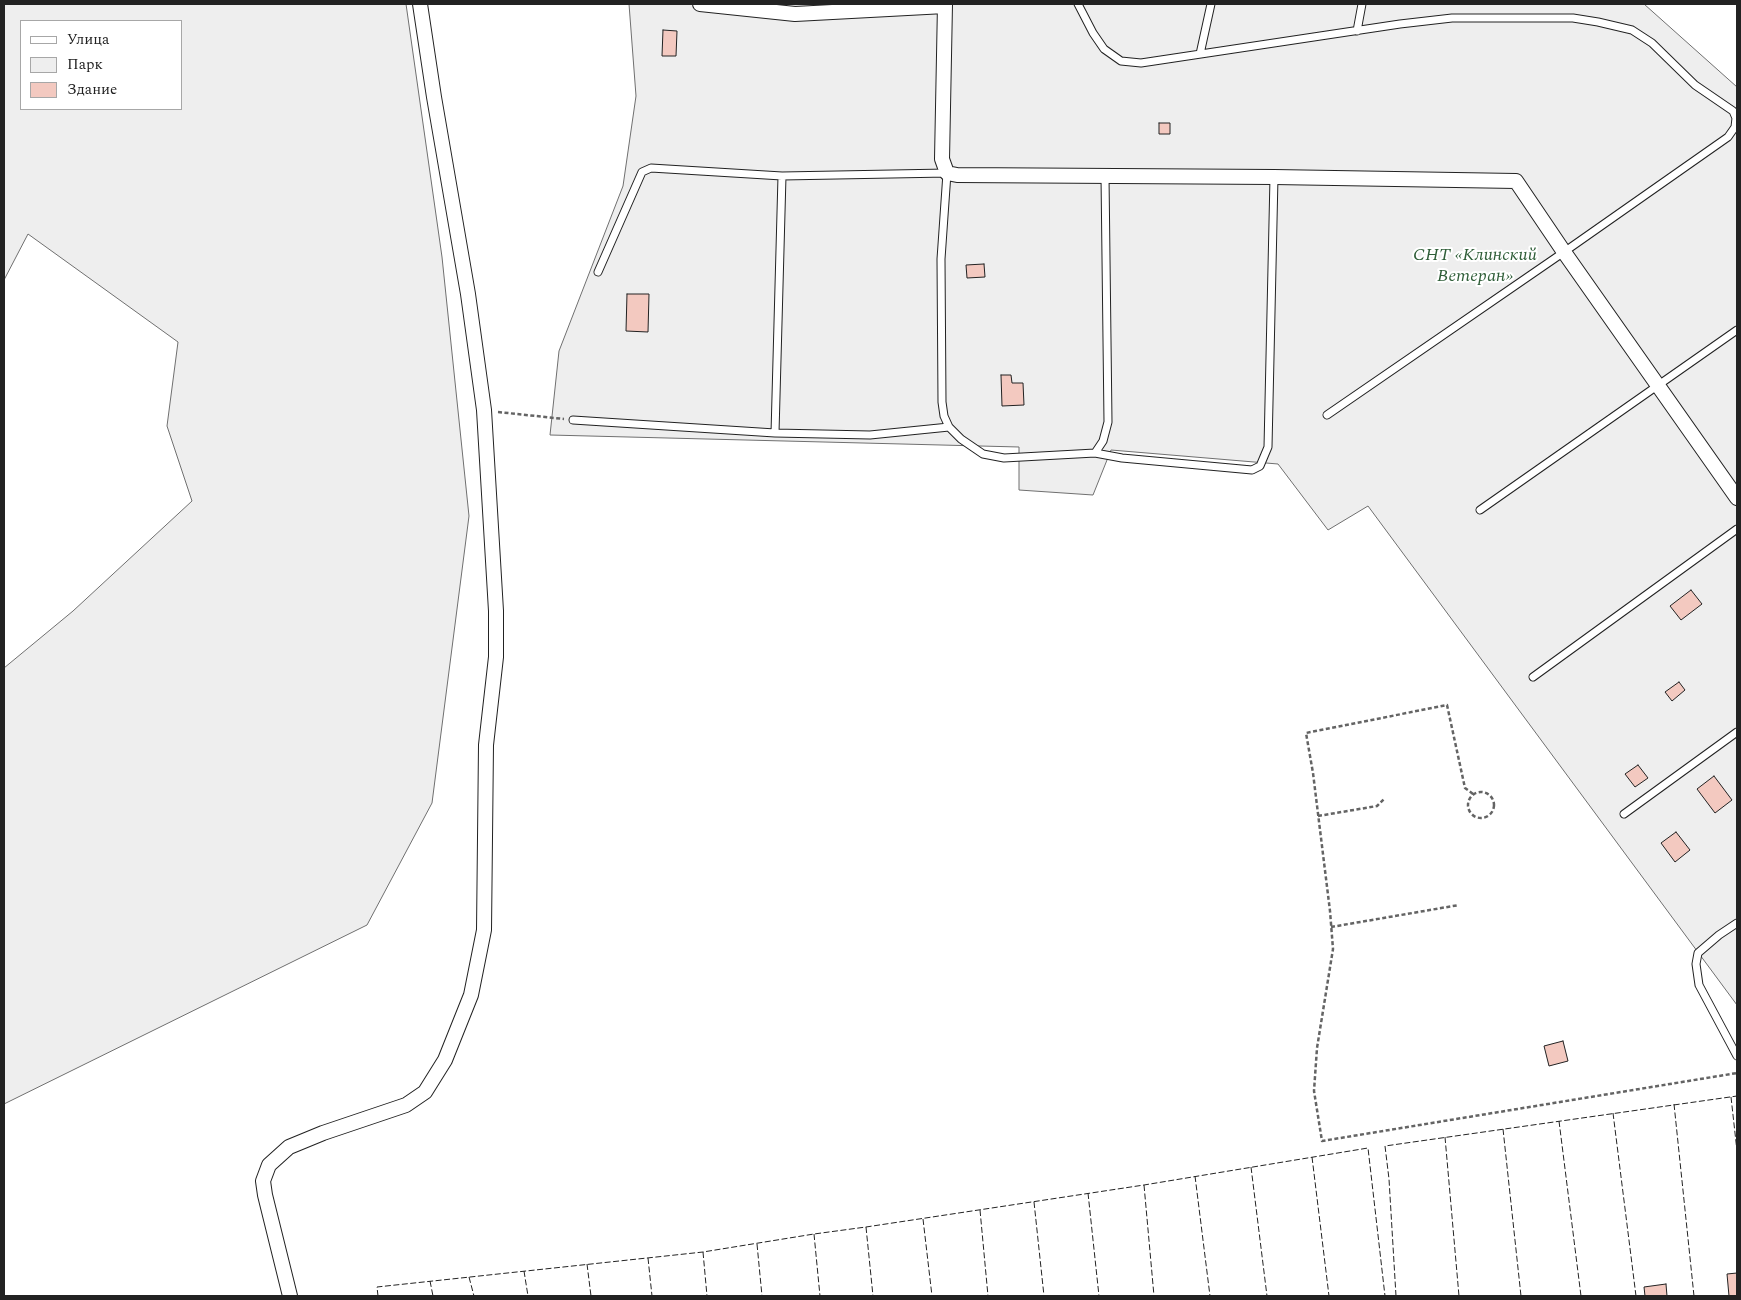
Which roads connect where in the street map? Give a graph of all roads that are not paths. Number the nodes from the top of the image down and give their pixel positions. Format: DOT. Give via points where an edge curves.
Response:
graph roads {
  1 [pos="420,4"];
  2 [pos="700,4"];
  3 [pos="1078,4"];
  4 [pos="1211,4"];
  5 [pos="1362,4"];
  6 [pos="946,5"];
  7 [pos="1357,31"];
  8 [pos="1200,54"];
  9 [pos="947,173"];
  10 [pos="782,176"];
  11 [pos="1105,176"];
  12 [pos="1274,177"];
  13 [pos="1564,252"];
  14 [pos="598,272"];
  15 [pos="1737,330"];
  16 [pos="1658,384"];
  17 [pos="1327,416"];
  18 [pos="573,420"];
  19 [pos="949,426"];
  20 [pos="775,433"];
  21 [pos="1095,453"];
  22 [pos="1737,498"];
  23 [pos="1480,510"];
  24 [pos="1737,529"];
  25 [pos="1533,677"];
  26 [pos="1737,732"];
  27 [pos="1624,814"];
  28 [pos="1737,923"];
  29 [pos="1737,1056"];
  30 [pos="290,1296"];
  1 -- 30 [label="street" via="484,410 496,611 496,657 486,745 484,930 471,995 446,1060 426,1092 406,1106 289,1147 269,1165 263,1181 265,1195"];
  2 -- 6 [label="street" via="795,14"];
  3 -- 8 [label="lane" via="1104,49 1121,61 1141,63"];
  4 -- 8 [label="lane"];
  5 -- 7 [label="lane"];
  6 -- 9 [label="street" via="942,159"];
  7 -- 8 [label="lane"];
  7 -- 13 [label="lane" via="1452,18 1573,18 1598,22 1632,30 1652,43 1694,85 1733,111 1735,127 1728,137"];
  9 -- 10 [label="lane"];
  9 -- 11 [label="street"];
  9 -- 19 [label="lane" via="941,259 942,402"];
  10 -- 14 [label="lane" via="651,168 642,172"];
  10 -- 20 [label="lane"];
  11 -- 12 [label="street"];
  11 -- 21 [label="lane" via="1108,422 1103,441"];
  12 -- 13 [label="street" via="1516,181"];
  12 -- 21 [label="lane" via="1268,447 1260,466 1252,470"];
  13 -- 16 [label="street"];
  13 -- 17 [label="lane"];
  15 -- 16 [label="lane"];
  16 -- 22 [label="street"];
  16 -- 23 [label="lane"];
  18 -- 20 [label="lane"];
  19 -- 20 [label="lane" via="870,435"];
  19 -- 21 [label="lane" via="983,454 1004,458"];
  24 -- 25 [label="lane"];
  26 -- 27 [label="lane"];
  28 -- 29 [label="lane" via="1698,953 1696,964 1699,985"];
}
